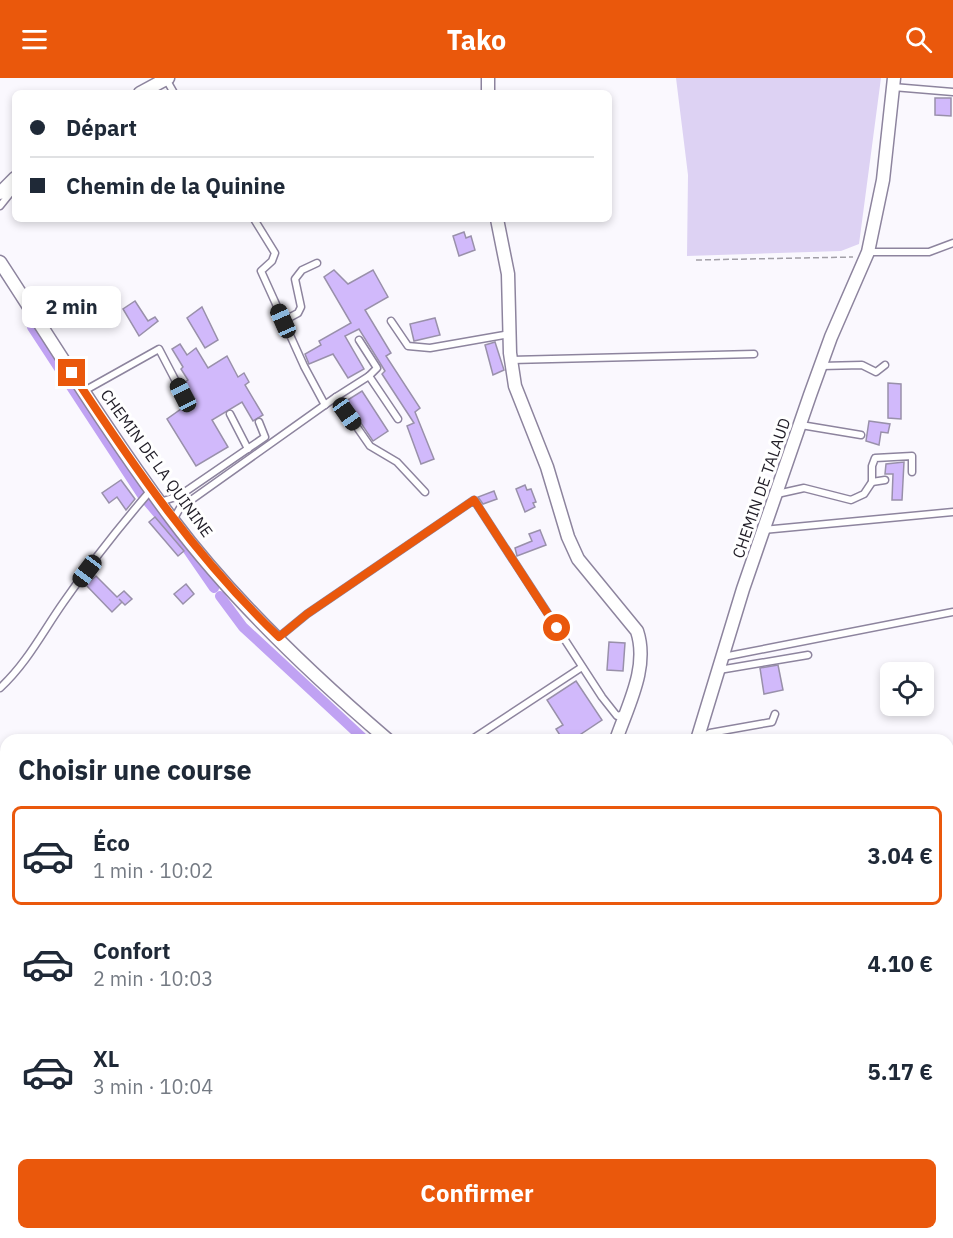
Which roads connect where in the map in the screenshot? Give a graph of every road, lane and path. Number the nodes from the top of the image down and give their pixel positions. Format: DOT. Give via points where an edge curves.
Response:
graph roads {
  1 [pos="167,78"];
  2 [pos="893,82"];
  3 [pos="145,90"];
  4 [pos="953,92"];
  5 [pos="11,191"];
  6 [pos="0,206"];
  7 [pos="256,222"];
  8 [pos="498,222"];
  9 [pos="953,243"];
  10 [pos="866,255"];
  11 [pos="696,261"];
  12 [pos="0,262"];
  13 [pos="317,263"];
  14 [pos="283,321"];
  15 [pos="391,321"];
  16 [pos="510,334"];
  17 [pos="359,340"];
  18 [pos="754,354"];
  19 [pos="511,360"];
  20 [pos="885,365"];
  21 [pos="821,366"];
  22 [pos="369,376"];
  23 [pos="84,391"];
  24 [pos="183,395"];
  25 [pos="336,397"];
  26 [pos="325,405"];
  27 [pos="230,414"];
  28 [pos="398,419"];
  29 [pos="259,422"];
  30 [pos="801,425"];
  31 [pos="861,435"];
  32 [pos="248,448"];
  33 [pos="912,472"];
  34 [pos="885,480"];
  35 [pos="873,482"];
  36 [pos="152,490"];
  37 [pos="425,492"];
  38 [pos="777,494"];
  39 [pos="160,502"];
  40 [pos="953,512"];
  41 [pos="173,520"];
  42 [pos="763,530"];
  43 [pos="953,612"];
  44 [pos="279,637"];
  45 [pos="808,655"];
  46 [pos="723,657"];
  47 [pos="582,668"];
  48 [pos="719,670"];
  49 [pos="0,688"];
  50 [pos="625,714"];
  51 [pos="775,714"];
  52 [pos="382,734"];
  53 [pos="480,734"];
  54 [pos="618,734"];
  55 [pos="699,734"];
  56 [pos="708,734"];
  57 [pos="0,797"];
  58 [pos="0,811"];
  1 -- 3 [label="street"];
  2 -- 4 [label="lane"];
  2 -- 10 [label="street, CHEMIN DE TALAUD" via="883,180"];
  5 -- 6 [label="lane"];
  7 -- 14 [label="lane" via="275,253 261,271"];
  8 -- 16 [label="street" via="508,274"];
  9 -- 10 [label="lane" via="929,252"];
  10 -- 11 [label="path"];
  10 -- 21 [label="street, CHEMIN DE TALAUD"];
  12 -- 23 [label="street, CHEMIN DE LA QUININE"];
  13 -- 14 [label="lane" via="302,270 295,279 301,307"];
  14 -- 26 [label="lane"];
  15 -- 16 [label="lane" via="408,346 430,348"];
  16 -- 19 [label="street"];
  17 -- 22 [label="lane" via="377,368"];
  18 -- 19 [label="lane"];
  19 -- 50 [label="street" via="515,386 578,559 637,631 642,658"];
  20 -- 21 [label="lane" via="876,372 862,365"];
  21 -- 30 [label="street, CHEMIN DE TALAUD"];
  22 -- 25 [label="lane"];
  22 -- 28 [label="lane"];
  23 -- 24 [label="lane" via="159,349"];
  23 -- 36 [label="street, CHEMIN DE LA QUININE"];
  25 -- 26 [label="lane"];
  25 -- 37 [label="lane" via="370,446 397,462"];
  26 -- 41 [label="lane" via="180,508"];
  27 -- 32 [label="lane"];
  29 -- 32 [label="lane" via="265,437"];
  30 -- 31 [label="lane"];
  30 -- 38 [label="street, CHEMIN DE TALAUD"];
  32 -- 39 [label="lane" via="179,496"];
  33 -- 35 [label="lane" via="912,456 875,458"];
  34 -- 35 [label="lane"];
  35 -- 38 [label="lane" via="864,494 851,500 804,488"];
  36 -- 39 [label="street, CHEMIN DE LA QUININE"];
  36 -- 49 [label="lane" via="62,604 19,670"];
  38 -- 42 [label="street, CHEMIN DE TALAUD"];
  39 -- 41 [label="street, CHEMIN DE LA QUININE"];
  40 -- 42 [label="lane"];
  41 -- 44 [label="street, CHEMIN DE LA QUININE" via="244,603"];
  42 -- 46 [label="street, CHEMIN DE TALAUD"];
  43 -- 46 [label="lane"];
  44 -- 47 [label="lane" via="474,500"];
  44 -- 52 [label="street, CHEMIN DE LA QUININE"];
  45 -- 48 [label="lane"];
  46 -- 48 [label="street, CHEMIN DE TALAUD"];
  47 -- 50 [label="lane" via="617,716"];
  47 -- 53 [label="lane"];
  48 -- 55 [label="street, CHEMIN DE TALAUD"];
  50 -- 54 [label="street"];
  51 -- 56 [label="lane" via="772,722"];
  57 -- 58 [label="lane"];
}
